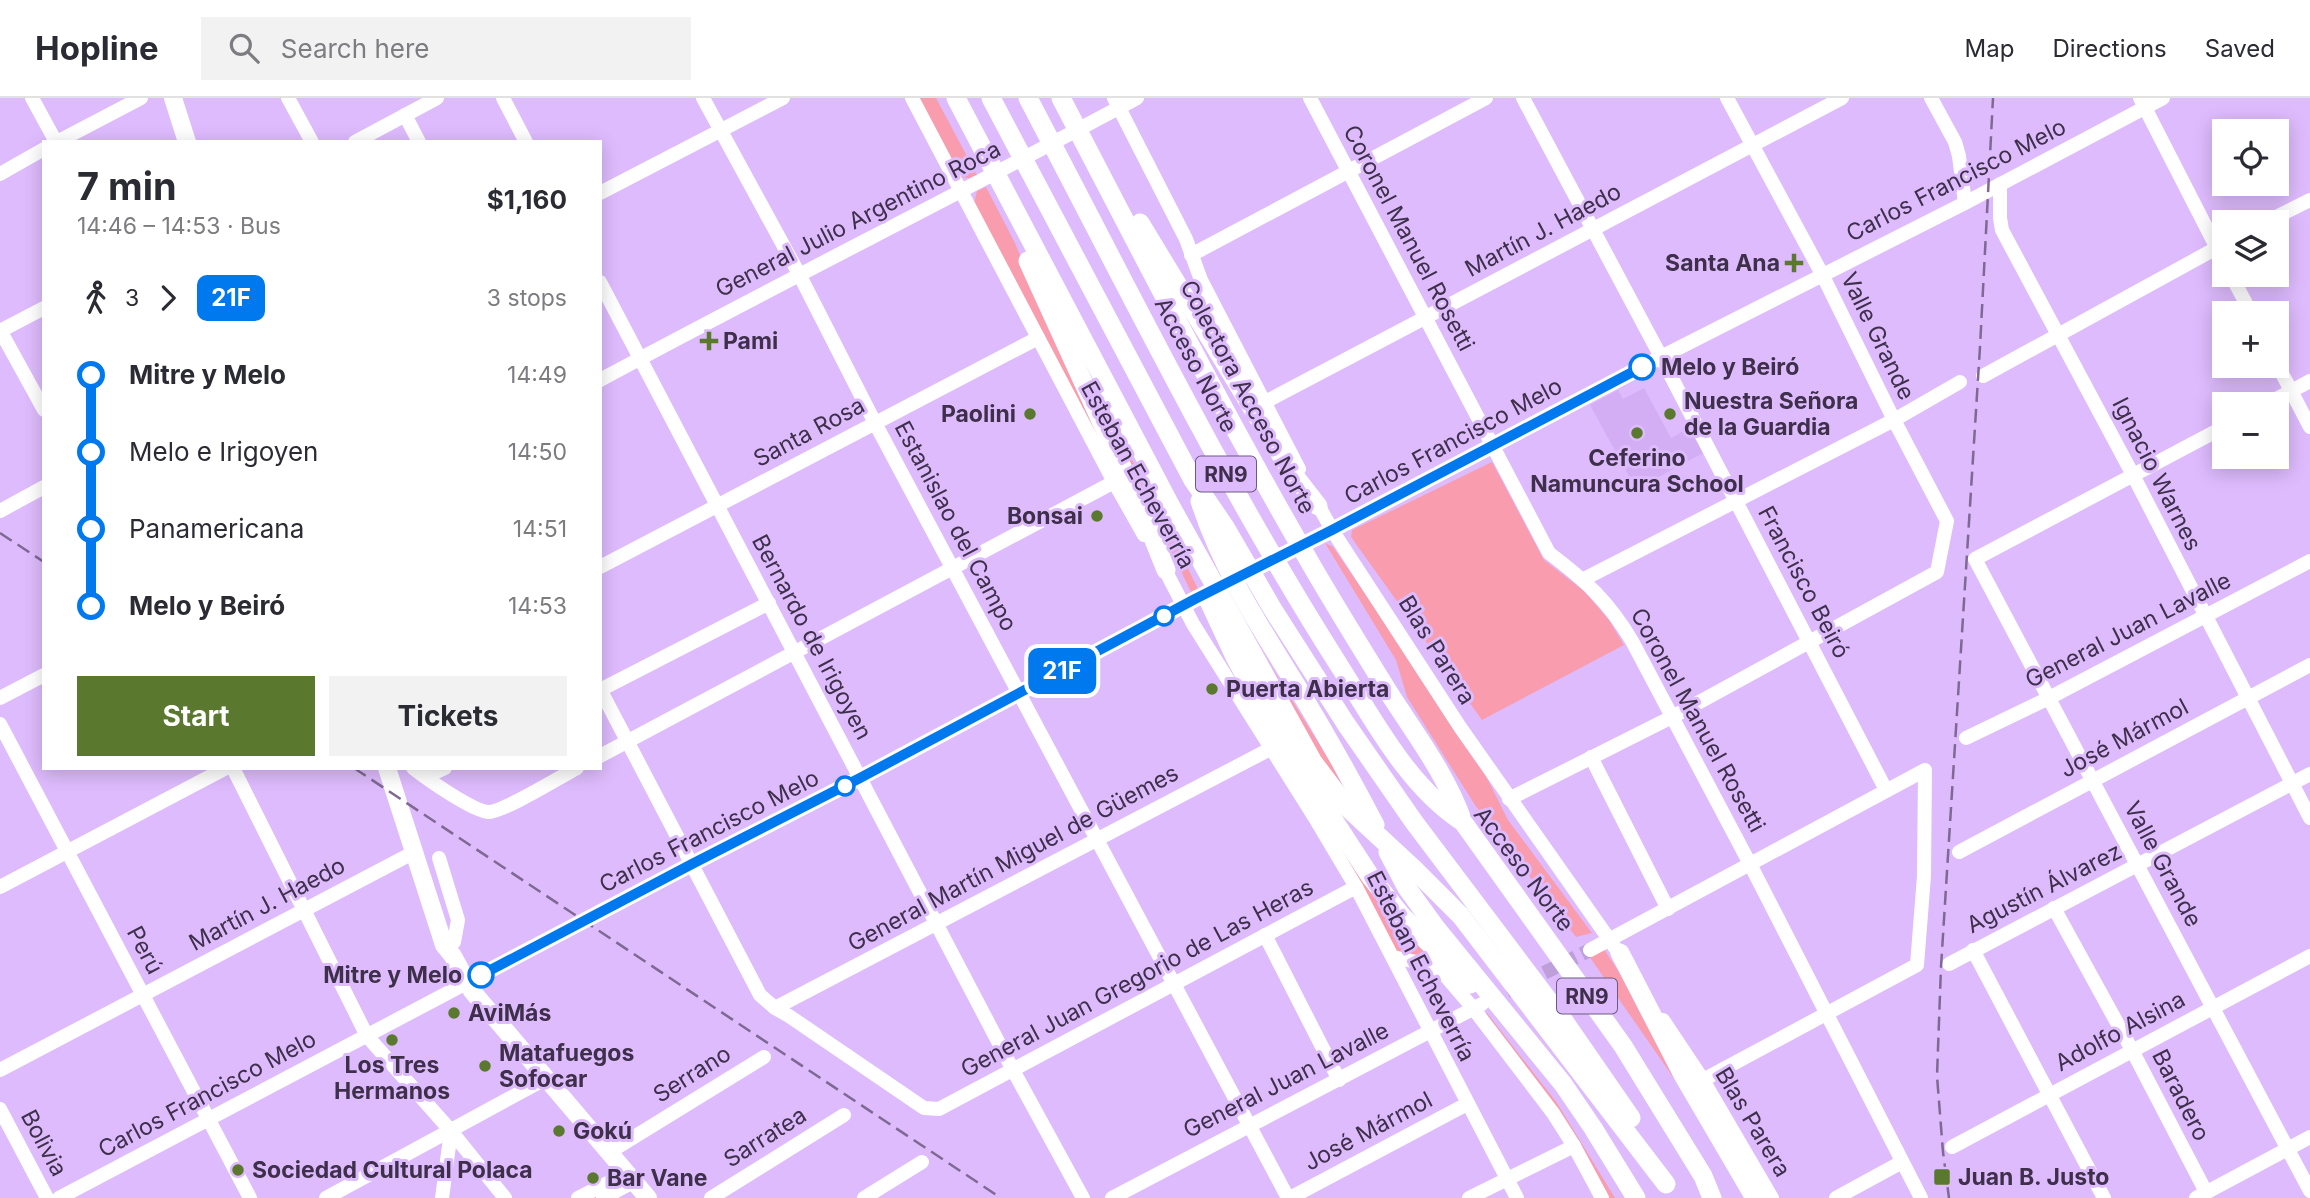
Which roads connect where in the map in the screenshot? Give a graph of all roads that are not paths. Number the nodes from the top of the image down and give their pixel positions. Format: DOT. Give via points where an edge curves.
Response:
graph roads {
  1 [pos="32,98"];
  2 [pos="141,98"];
  3 [pos="173,98"];
  4 [pos="288,98"];
  5 [pos="437,98"];
  6 [pos="503,98"];
  7 [pos="703,98"];
  8 [pos="783,98"];
  9 [pos="912,98"];
  10 [pos="946,98"];
  11 [pos="956,98"];
  12 [pos="991,98"];
  13 [pos="1028,98"];
  14 [pos="1061,98"];
  15 [pos="1067,98"];
  16 [pos="1137,98"];
  17 [pos="1310,98"];
  18 [pos="1486,98"];
  19 [pos="1523,98"];
  20 [pos="1727,98"];
  21 [pos="1842,98"];
  22 [pos="1931,98"];
  23 [pos="2163,98"];
  24 [pos="1116,103"];
  25 [pos="2142,103"];
  26 [pos="405,115"];
  27 [pos="1073,121"];
  28 [pos="720,131"];
  29 [pos="55,140"];
  30 [pos="60,140"];
  31 [pos="186,140"];
  32 [pos="311,140"];
  33 [pos="359,140"];
  34 [pos="418,140"];
  35 [pos="525,140"];
  36 [pos="1753,145"];
  37 [pos="42,150"];
  38 [pos="1089,152"];
  39 [pos="1350,172"];
  40 [pos="987,173"];
  41 [pos="0,174"];
  42 [pos="2000,184"];
  43 [pos="602,192"];
  44 [pos="962,192"];
  45 [pos="2310,200"];
  46 [pos="1965,203"];
  47 [pos="2289,210"];
  48 [pos="1592,230"];
  49 [pos="2212,230"];
  50 [pos="2212,251"];
  51 [pos="1191,255"];
  52 [pos="799,274"];
  53 [pos="1822,274"];
  54 [pos="602,286"];
  55 [pos="42,309"];
  56 [pos="1425,317"];
  57 [pos="0,331"];
  58 [pos="2059,335"];
  59 [pos="1038,338"];
  60 [pos="1661,357"];
  61 [pos="640,358"];
  62 [pos="1983,376"];
  63 [pos="2284,378"];
  64 [pos="602,379"];
  65 [pos="2310,381"];
  66 [pos="1960,382"];
  67 [pos="2291,392"];
  68 [pos="1265,402"];
  69 [pos="42,406"];
  70 [pos="1894,420"];
  71 [pos="875,423"];
  72 [pos="2310,427"];
  73 [pos="2212,433"];
  74 [pos="1493,446"];
  75 [pos="2133,475"];
  76 [pos="1193,480"];
  77 [pos="1114,482"];
  78 [pos="42,488"];
  79 [pos="1736,502"];
  80 [pos="1169,503"];
  81 [pos="718,505"];
  82 [pos="1318,506"];
  83 [pos="0,511"];
  84 [pos="1326,533"];
  85 [pos="2310,561"];
  86 [pos="602,566"];
  87 [pos="953,568"];
  88 [pos="1166,570"];
  89 [pos="1584,579"];
  90 [pos="1189,602"];
  91 [pos="769,603"];
  92 [pos="2205,616"];
  93 [pos="1810,642"];
  94 [pos="794,652"];
  95 [pos="2310,665"];
  96 [pos="42,676"];
  97 [pos="602,689"];
  98 [pos="1020,693"];
  99 [pos="602,694"];
  100 [pos="0,698"];
  101 [pos="2049,698"];
  102 [pos="2248,698"];
  103 [pos="1672,717"];
  104 [pos="0,724"];
  105 [pos="1966,738"];
  106 [pos="628,741"];
  107 [pos="1272,748"];
  108 [pos="602,755"];
  109 [pos="1591,757"];
  110 [pos="222,770"];
  111 [pos="234,770"];
  112 [pos="388,770"];
  113 [pos="400,770"];
  114 [pos="417,770"];
  115 [pos="441,770"];
  116 [pos="573,770"];
  117 [pos="2310,774"];
  118 [pos="426,777"];
  119 [pos="860,778"];
  120 [pos="2093,781"];
  121 [pos="2292,784"];
  122 [pos="1886,790"];
  123 [pos="388,799"];
  124 [pos="1510,799"];
  125 [pos="2310,818"];
  126 [pos="1463,822"];
  127 [pos="1098,838"];
  128 [pos="68,851"];
  129 [pos="1959,852"];
  130 [pos="407,856"];
  131 [pos="439,858"];
  132 [pos="692,864"];
  133 [pos="1750,864"];
  134 [pos="2137,865"];
  135 [pos="0,887"];
  136 [pos="1356,887"];
  137 [pos="2054,908"];
  138 [pos="1668,909"];
  139 [pos="303,910"];
  140 [pos="937,924"];
  141 [pos="1265,935"];
  142 [pos="1615,946"];
  143 [pos="450,947"];
  144 [pos="1590,950"];
  145 [pos="1973,950"];
  146 [pos="2310,956"];
  147 [pos="1393,957"];
  148 [pos="1949,964"];
  149 [pos="467,984"];
  150 [pos="1173,984"];
  151 [pos="143,994"];
  152 [pos="1477,1006"];
  153 [pos="775,1008"];
  154 [pos="2213,1008"];
  155 [pos="1827,1015"];
  156 [pos="1510,1019"];
  157 [pos="1429,1031"];
  158 [pos="368,1036"];
  159 [pos="2132,1050"];
  160 [pos="764,1057"];
  161 [pos="0,1070"];
  162 [pos="1013,1070"];
  163 [pos="545,1079"];
  164 [pos="1339,1080"];
  165 [pos="1703,1080"];
  166 [pos="2049,1096"];
  167 [pos="1467,1104"];
  168 [pos="0,1109"];
  169 [pos="844,1115"];
  170 [pos="209,1119"];
  171 [pos="1250,1124"];
  172 [pos="451,1131"];
  173 [pos="2310,1137"];
  174 [pos="1574,1146"];
  175 [pos="1952,1147"];
  176 [pos="2287,1149"];
  177 [pos="608,1153"];
  178 [pos="922,1163"];
  179 [pos="1902,1163"];
  180 [pos="1703,1176"];
  181 [pos="629,1178"];
  182 [pos="1507,1179"];
  183 [pos="1670,1191"];
  184 [pos="2310,1191"];
  185 [pos="2201,1195"];
  186 [pos="47,1198"];
  187 [pos="59,1198"];
  188 [pos="250,1198"];
  189 [pos="326,1198"];
  190 [pos="442,1198"];
  191 [pos="505,1198"];
  192 [pos="578,1198"];
  193 [pos="603,1198"];
  194 [pos="648,1198"];
  195 [pos="711,1198"];
  196 [pos="864,1198"];
  197 [pos="1083,1198"];
  198 [pos="1113,1198"];
  199 [pos="1289,1198"];
  200 [pos="1469,1198"];
  201 [pos="1517,1198"];
  202 [pos="1602,1198"];
  203 [pos="1636,1198"];
  204 [pos="1712,1198"];
  205 [pos="1722,1198"];
  206 [pos="1755,1198"];
  207 [pos="1772,1198"];
  208 [pos="1836,1198"];
  209 [pos="1921,1198"];
  210 [pos="2104,1198"];
  1 -- 29 [label="street"];
  2 -- 30 [label="street"];
  3 -- 31 [label="main road"];
  4 -- 32 [label="street"];
  5 -- 26 [label="street"];
  6 -- 35 [label="street"];
  7 -- 28 [label="street, Estanislao del Campo"];
  8 -- 28 [label="street"];
  9 -- 44 [label="street, Esteban Echeverría"];
  10 -- 40 [label="highway"];
  11 -- 40 [label="highway"];
  12 -- 76 [label="highway, RN9"];
  13 -- 126 [label="highway, Acceso Norte / RN9" via="1233,488 1304,610 1414,780"];
  14 -- 27 [label="highway, Colectora Acceso Norte"];
  15 -- 27 [label="highway"];
  16 -- 24 [label="street, General Julio Argentino Roca"];
  17 -- 39 [label="street, Coronel Manuel Rosetti"];
  18 -- 39 [label="street"];
  19 -- 48 [label="street, Francisco Beiró"];
  20 -- 36 [label="street, Valle Grande"];
  21 -- 36 [label="street, Martín J. Haedo"];
  22 -- 46 [label="street" via="1955,142"];
  23 -- 25 [label="street, Carlos Francisco Melo"];
  24 -- 40 [label="street, General Julio Argentino Roca" via="1101,117"];
  24 -- 51 [label="street, Blas Parera"];
  25 -- 42 [label="street, Carlos Francisco Melo"];
  25 -- 49 [label="street"];
  26 -- 33 [label="street"];
  26 -- 34 [label="street"];
  27 -- 38 [label="highway, Colectora Acceso Norte"];
  28 -- 43 [label="street"];
  28 -- 52 [label="street, Estanislao del Campo"];
  36 -- 48 [label="street, Martín J. Haedo"];
  36 -- 53 [label="street, Valle Grande"];
  37 -- 41 [label="street"];
  38 -- 82 [label="highway" via="1127,201 1290,470"];
  38 -- 126 [label="highway, Colectora Acceso Norte" via="1245,448 1312,567 1438,766"];
  39 -- 51 [label="street"];
  39 -- 56 [label="street, Coronel Manuel Rosetti"];
  40 -- 44 [label="street, General Julio Argentino Roca"];
  40 -- 80 [label="highway"];
  40 -- 88 [label="highway"];
  42 -- 46 [label="street, Carlos Francisco Melo"];
  42 -- 58 [label="street, Ignacio Warnes" via="2002,230"];
  44 -- 52 [label="street, General Julio Argentino Roca"];
  44 -- 59 [label="street, Esteban Echeverría"];
  45 -- 47 [label="street"];
  46 -- 53 [label="street, Carlos Francisco Melo"];
  48 -- 56 [label="street, Martín J. Haedo"];
  48 -- 60 [label="street, Francisco Beiró"];
  50 -- 58 [label="street"];
  51 -- 68 [label="street, Blas Parera"];
  52 -- 61 [label="street, General Julio Argentino Roca"];
  52 -- 71 [label="street, Estanislao del Campo"];
  53 -- 60 [label="street, Carlos Francisco Melo"];
  53 -- 70 [label="street, Valle Grande"];
  54 -- 61 [label="street, Bernardo de Irigoyen"];
  55 -- 57 [label="street"];
  56 -- 68 [label="street, Martín J. Haedo"];
  56 -- 74 [label="street, Coronel Manuel Rosetti"];
  57 -- 69 [label="street"];
  58 -- 62 [label="street"];
  58 -- 75 [label="street, Ignacio Warnes"];
  59 -- 71 [label="street, Santa Rosa"];
  59 -- 77 [label="street, Esteban Echeverría"];
  60 -- 74 [label="street, Carlos Francisco Melo"];
  60 -- 79 [label="street, Francisco Beiró"];
  61 -- 64 [label="street, General Julio Argentino Roca"];
  61 -- 81 [label="street, Bernardo de Irigoyen"];
  63 -- 67 [label="street"];
  65 -- 67 [label="street"];
  66 -- 70 [label="street"];
  67 -- 72 [label="street"];
  68 -- 82 [label="street, Blas Parera"];
  70 -- 79 [label="street"];
  70 -- 93 [label="street, Valle Grande" via="1947,521 1937,572"];
  71 -- 81 [label="street, Santa Rosa"];
  71 -- 87 [label="street, Estanislao del Campo"];
  73 -- 75 [label="street"];
  74 -- 84 [label="street, Carlos Francisco Melo"];
  74 -- 89 [label="street, Coronel Manuel Rosetti" via="1549,554"];
  75 -- 92 [label="street, Ignacio Warnes"];
  75 -- 101 [label="street, Valle Grande" via="1975,559"];
  76 -- 156 [label="highway" via="1210,535 1345,767 1407,888"];
  76 -- 183 [label="highway, RN9" via="1346,724 1597,1067 1633,1121"];
  77 -- 87 [label="street"];
  77 -- 88 [label="street, Esteban Echeverría"];
  78 -- 83 [label="street"];
  79 -- 89 [label="street"];
  79 -- 93 [label="street, Francisco Beiró"];
  80 -- 156 [label="highway" via="1242,669 1275,730 1370,876 1454,970"];
  80 -- 183 [label="highway" via="1313,762 1347,807 1444,897 1489,951"];
  81 -- 86 [label="street, Santa Rosa"];
  81 -- 91 [label="street, Bernardo de Irigoyen"];
  82 -- 84 [label="street, Blas Parera"];
  84 -- 90 [label="street, Carlos Francisco Melo"];
  84 -- 124 [label="street, Blas Parera"];
  85 -- 92 [label="street, General Juan Lavalle"];
  87 -- 94 [label="street"];
  87 -- 98 [label="street, Estanislao del Campo"];
  88 -- 90 [label="street, Esteban Echeverría"];
  89 -- 103 [label="street, Coronel Manuel Rosetti" via="1617,616"];
  90 -- 98 [label="street, Carlos Francisco Melo"];
  90 -- 107 [label="street, Esteban Echeverría" via="1193,624"];
  91 -- 94 [label="street, Bernardo de Irigoyen"];
  91 -- 97 [label="street"];
  92 -- 101 [label="street, General Juan Lavalle"];
  92 -- 102 [label="street, Ignacio Warnes"];
  93 -- 103 [label="street"];
  93 -- 122 [label="street, Francisco Beiró"];
  94 -- 106 [label="street"];
  94 -- 119 [label="street, Bernardo de Irigoyen"];
  95 -- 102 [label="street, José Mármol"];
  96 -- 100 [label="street"];
  98 -- 119 [label="street, Carlos Francisco Melo"];
  98 -- 127 [label="street, Estanislao del Campo"];
  99 -- 106 [label="street"];
  101 -- 105 [label="street, General Juan Lavalle"];
  101 -- 120 [label="street, Valle Grande"];
  102 -- 120 [label="street, José Mármol"];
  102 -- 121 [label="street, Ignacio Warnes"];
  103 -- 109 [label="street"];
  103 -- 133 [label="street, Coronel Manuel Rosetti"];
  104 -- 128 [label="street, Perú"];
  106 -- 108 [label="street"];
  106 -- 132 [label="street"];
  107 -- 127 [label="street, General Martín Miguel de Güemes"];
  107 -- 136 [label="street, Esteban Echeverría"];
  109 -- 124 [label="street"];
  109 -- 138 [label="street"];
  110 -- 128 [label="street"];
  111 -- 139 [label="street"];
  112 -- 143 [label="main road"];
  113 -- 143 [label="main road"];
  114 -- 118 [label="street"];
  115 -- 118 [label="street"];
  116 -- 118 [label="street" via="502,809 487,812 474,809"];
  117 -- 121 [label="street, Agustín Álvarez"];
  119 -- 132 [label="street, Carlos Francisco Melo"];
  119 -- 140 [label="street, Bernardo de Irigoyen"];
  120 -- 129 [label="street, José Mármol"];
  120 -- 134 [label="street, Valle Grande"];
  121 -- 125 [label="street, Ignacio Warnes"];
  121 -- 134 [label="street, Agustín Álvarez"];
  122 -- 133 [label="street"];
  122 -- 155 [label="street" via="1925,771 1917,965"];
  123 -- 130 [label="street"];
  124 -- 142 [label="street, Blas Parera"];
  126 -- 180 [label="highway, Acceso Norte / RN9" via="1623,1046"];
  127 -- 140 [label="street, General Martín Miguel de Güemes"];
  127 -- 150 [label="street, Estanislao del Campo"];
  128 -- 135 [label="street"];
  128 -- 151 [label="street, Perú"];
  130 -- 139 [label="street, Martín J. Haedo"];
  130 -- 143 [label="street" via="430,929"];
  131 -- 143 [label="street" via="458,920"];
  132 -- 149 [label="street, Carlos Francisco Melo"];
  132 -- 153 [label="street" via="760,995"];
  133 -- 138 [label="street"];
  133 -- 155 [label="street, Coronel Manuel Rosetti"];
  134 -- 137 [label="street, Agustín Álvarez"];
  134 -- 154 [label="street, Valle Grande"];
  136 -- 141 [label="street, General Juan Gregorio de Las Heras"];
  136 -- 147 [label="street, Esteban Echeverría"];
  137 -- 145 [label="street, Agustín Álvarez"];
  137 -- 159 [label="street, Baradero"];
  138 -- 142 [label="street"];
  139 -- 151 [label="street, Martín J. Haedo"];
  139 -- 158 [label="street"];
  140 -- 153 [label="street, General Martín Miguel de Güemes"];
  140 -- 162 [label="street, Bernardo de Irigoyen"];
  141 -- 150 [label="street, General Juan Gregorio de Las Heras"];
  141 -- 164 [label="street"];
  142 -- 144 [label="street"];
  142 -- 165 [label="street, Blas Parera"];
  142 -- 206 [label="highway" via="1682,1075"];
  143 -- 149 [label="main road"];
  145 -- 148 [label="street, Agustín Álvarez"];
  145 -- 166 [label="street"];
  146 -- 154 [label="street, Adolfo Alsina"];
  147 -- 152 [label="street" via="1437,968"];
  147 -- 157 [label="street, Esteban Echeverría"];
  149 -- 158 [label="street, Carlos Francisco Melo"];
  149 -- 163 [label="main road"];
  150 -- 162 [label="street, General Juan Gregorio de Las Heras"];
  150 -- 171 [label="street, Estanislao del Campo"];
  151 -- 161 [label="street, Martín J. Haedo"];
  151 -- 170 [label="street, Perú"];
  152 -- 157 [label="street, General Juan Lavalle"];
  152 -- 174 [label="street"];
  153 -- 162 [label="street, General Juan Gregorio de Las Heras" via="924,1108 939,1109"];
  154 -- 159 [label="street, Adolfo Alsina"];
  154 -- 176 [label="street, Valle Grande"];
  155 -- 165 [label="street"];
  155 -- 179 [label="street, Coronel Manuel Rosetti"];
  156 -- 203 [label="highway" via="1563,1084"];
  157 -- 164 [label="street, General Juan Lavalle"];
  157 -- 167 [label="street, Esteban Echeverría"];
  158 -- 170 [label="street, Carlos Francisco Melo"];
  158 -- 172 [label="street"];
  159 -- 166 [label="street, Adolfo Alsina"];
  159 -- 185 [label="street, Baradero"];
  160 -- 177 [label="street, Serrano"];
  162 -- 197 [label="street, Bernardo de Irigoyen"];
  163 -- 172 [label="street"];
  163 -- 177 [label="main road"];
  164 -- 171 [label="street, General Juan Lavalle"];
  165 -- 207 [label="street, Blas Parera"];
  166 -- 175 [label="street, Adolfo Alsina"];
  166 -- 210 [label="street"];
  167 -- 182 [label="street, Esteban Echeverría"];
  167 -- 199 [label="street, José Mármol"];
  168 -- 186 [label="street, Bolivia"];
  169 -- 195 [label="street, Sarratea"];
  170 -- 187 [label="street, Carlos Francisco Melo"];
  170 -- 188 [label="street, Perú"];
  171 -- 198 [label="street, General Juan Lavalle"];
  171 -- 199 [label="street, Estanislao del Campo"];
  172 -- 189 [label="street"];
  172 -- 190 [label="street"];
  172 -- 191 [label="street"];
  173 -- 176 [label="street"];
  174 -- 182 [label="street"];
  174 -- 202 [label="street"];
  176 -- 184 [label="street, Valle Grande"];
  176 -- 185 [label="street"];
  177 -- 181 [label="main road"];
  178 -- 196 [label="street"];
  179 -- 208 [label="street"];
  179 -- 209 [label="street, Coronel Manuel Rosetti"];
  180 -- 204 [label="highway, Acceso Norte / RN9"];
  180 -- 205 [label="highway"];
  181 -- 192 [label="street"];
  181 -- 193 [label="street"];
  181 -- 194 [label="main road"];
  182 -- 200 [label="street"];
  182 -- 201 [label="street, Esteban Echeverría"];
}
